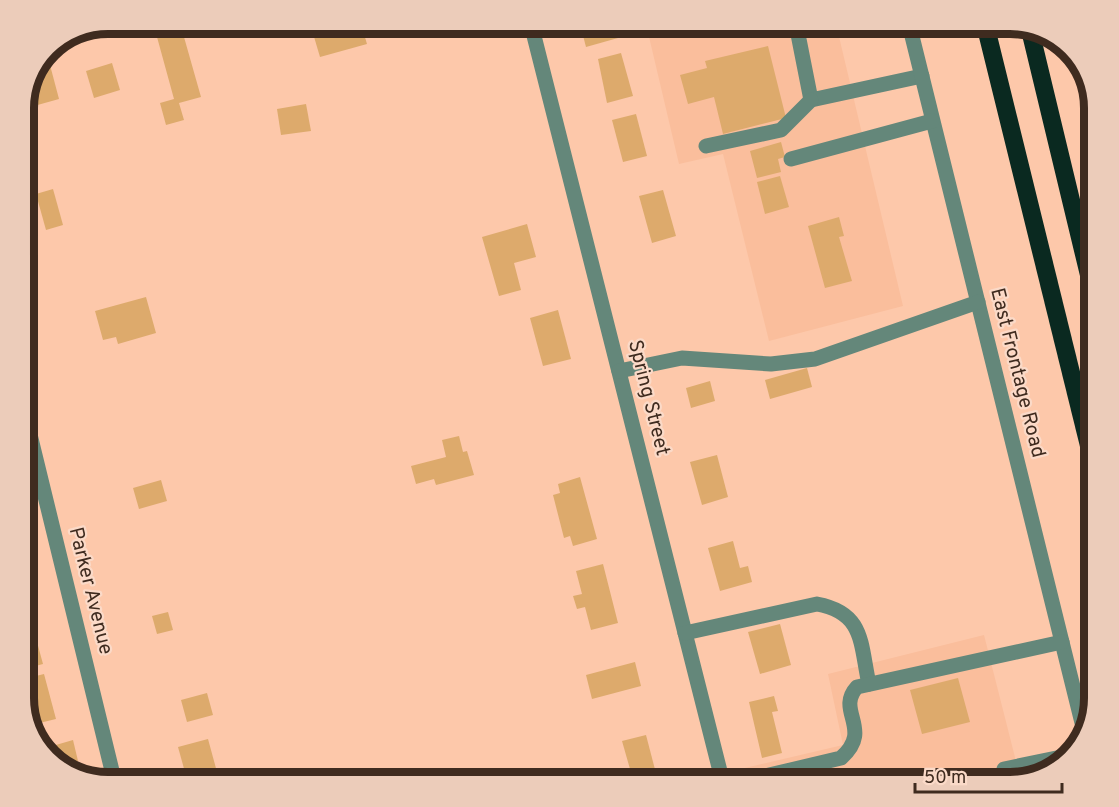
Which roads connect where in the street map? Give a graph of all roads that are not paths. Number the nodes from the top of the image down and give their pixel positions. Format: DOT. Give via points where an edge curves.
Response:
graph roads {
  1 [pos="534,34"];
  2 [pos="798,34"];
  3 [pos="912,34"];
  4 [pos="987,34"];
  5 [pos="1032,38"];
  6 [pos="922,76"];
  7 [pos="811,100"];
  8 [pos="933,121"];
  9 [pos="706,146"];
  10 [pos="791,159"];
  11 [pos="1084,254"];
  12 [pos="978,302"];
  13 [pos="619,371"];
  14 [pos="1084,425"];
  15 [pos="35,455"];
  16 [pos="685,633"];
  17 [pos="1062,642"];
  18 [pos="869,684"];
  19 [pos="1081,720"];
  20 [pos="1053,759"];
  21 [pos="1004,769"];
  22 [pos="112,772"];
  23 [pos="720,772"];
  24 [pos="782,772"];
  1 -- 13 [label="street, Spring Street"];
  2 -- 7 [label="street"];
  3 -- 6 [label="street, East Frontage Road"];
  4 -- 14 [label="highway"];
  5 -- 11 [label="highway"];
  6 -- 7 [label="street"];
  6 -- 8 [label="street, East Frontage Road"];
  7 -- 9 [label="street" via="781,130"];
  8 -- 10 [label="street"];
  8 -- 12 [label="street, East Frontage Road"];
  12 -- 13 [label="street" via="815,359 771,364 682,358"];
  12 -- 17 [label="street, East Frontage Road"];
  13 -- 16 [label="street, Spring Street"];
  15 -- 22 [label="street, Parker Avenue"];
  16 -- 18 [label="street" via="817,604 833,608 849,616 856,627"];
  16 -- 23 [label="street, Spring Street"];
  17 -- 18 [label="street"];
  17 -- 19 [label="street, East Frontage Road"];
  18 -- 24 [label="street" via="850,694 856,735 853,747 841,758"];
  20 -- 21 [label="street"];
}
